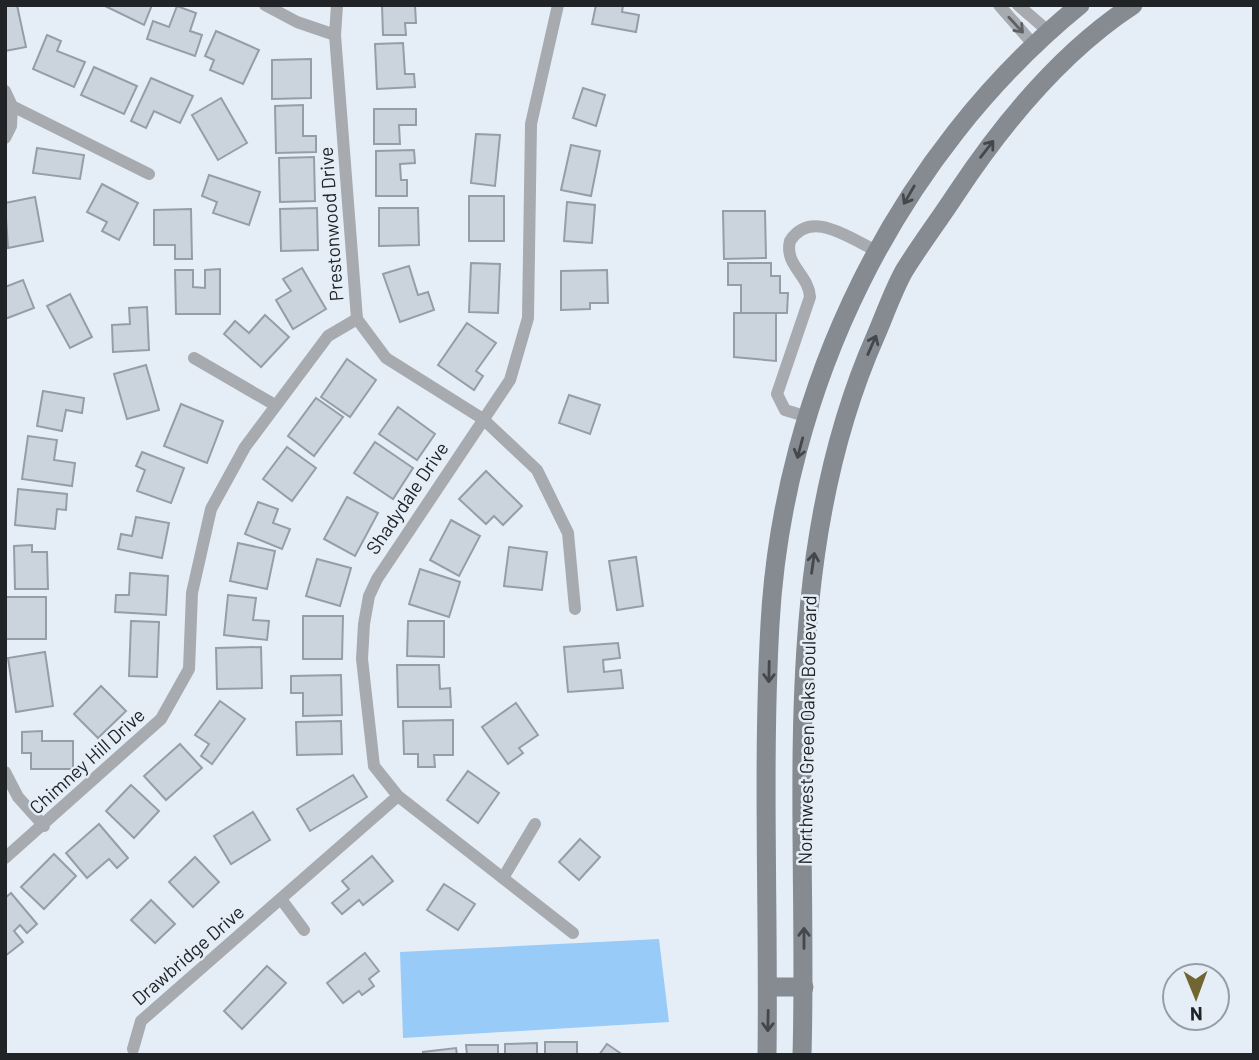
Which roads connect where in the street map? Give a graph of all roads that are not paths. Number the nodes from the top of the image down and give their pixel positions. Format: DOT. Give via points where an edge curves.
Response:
graph roads {
  1 [pos="265,5"];
  2 [pos="337,5"];
  3 [pos="558,5"];
  4 [pos="999,5"];
  5 [pos="1018,5"];
  6 [pos="1080,5"];
  7 [pos="1133,5"];
  8 [pos="335,35"];
  9 [pos="1041,38"];
  10 [pos="5,91"];
  11 [pos="12,106"];
  12 [pos="5,138"];
  13 [pos="149,174"];
  14 [pos="877,251"];
  15 [pos="357,319"];
  16 [pos="194,358"];
  17 [pos="275,405"];
  18 [pos="808,417"];
  19 [pos="483,419"];
  20 [pos="575,609"];
  21 [pos="5,772"];
  22 [pos="398,796"];
  23 [pos="535,824"];
  24 [pos="44,826"];
  25 [pos="5,858"];
  26 [pos="503,878"];
  27 [pos="281,899"];
  28 [pos="304,930"];
  29 [pos="573,933"];
  30 [pos="768,987"];
  31 [pos="804,987"];
  32 [pos="133,1049"];
  33 [pos="767,1055"];
  34 [pos="802,1055"];
  1 -- 8 [label="street"];
  2 -- 8 [label="street, Prestonwood Drive"];
  3 -- 19 [label="street, Shadydale Drive" via="531,124 528,318 510,380"];
  4 -- 9 [label="street, one-way"];
  5 -- 9 [label="street"];
  6 -- 9 [label="main road, Northwest Green Oaks Boulevard"];
  31 -- 7 [label="main road, Northwest Green Oaks Boulevard, one-way" via="807,606 817,526 857,378 903,273 984,152 1063,62"];
  8 -- 15 [label="street, Prestonwood Drive"];
  9 -- 14 [label="main road, Northwest Green Oaks Boulevard, one-way" via="969,115 918,180"];
  10 -- 11 [label="street"];
  11 -- 12 [label="street"];
  11 -- 13 [label="street"];
  14 -- 18 [label="main road, Northwest Green Oaks Boulevard" via="848,308"];
  14 -- 18 [label="street" via="821,225 798,231 790,242 790,259 810,292 777,389 778,402 787,412"];
  15 -- 17 [label="street, Chimney Hill Drive" via="328,336"];
  15 -- 19 [label="street, Prestonwood Drive" via="386,358"];
  16 -- 17 [label="street"];
  17 -- 24 [label="street, Chimney Hill Drive" via="245,447 211,509 192,593 189,669 182,686 162,719"];
  18 -- 30 [label="main road, Northwest Green Oaks Boulevard, one-way" via="789,490 770,623"];
  19 -- 20 [label="street, Prestonwood Drive" via="537,470 568,533"];
  19 -- 22 [label="street, Shadydale Drive" via="369,596 362,659 374,766"];
  21 -- 24 [label="street" via="18,797"];
  22 -- 26 [label="street, Shadydale Drive"];
  22 -- 27 [label="street, Drawbridge Drive"];
  23 -- 26 [label="street"];
  24 -- 25 [label="street, Chimney Hill Drive"];
  26 -- 29 [label="street, Shadydale Drive"];
  27 -- 28 [label="street"];
  27 -- 32 [label="street, Drawbridge Drive" via="141,1021"];
  30 -- 31 [label="main road"];
  30 -- 33 [label="main road, Northwest Green Oaks Boulevard, one-way"];
  31 -- 34 [label="main road, Northwest Green Oaks Boulevard"];
}
